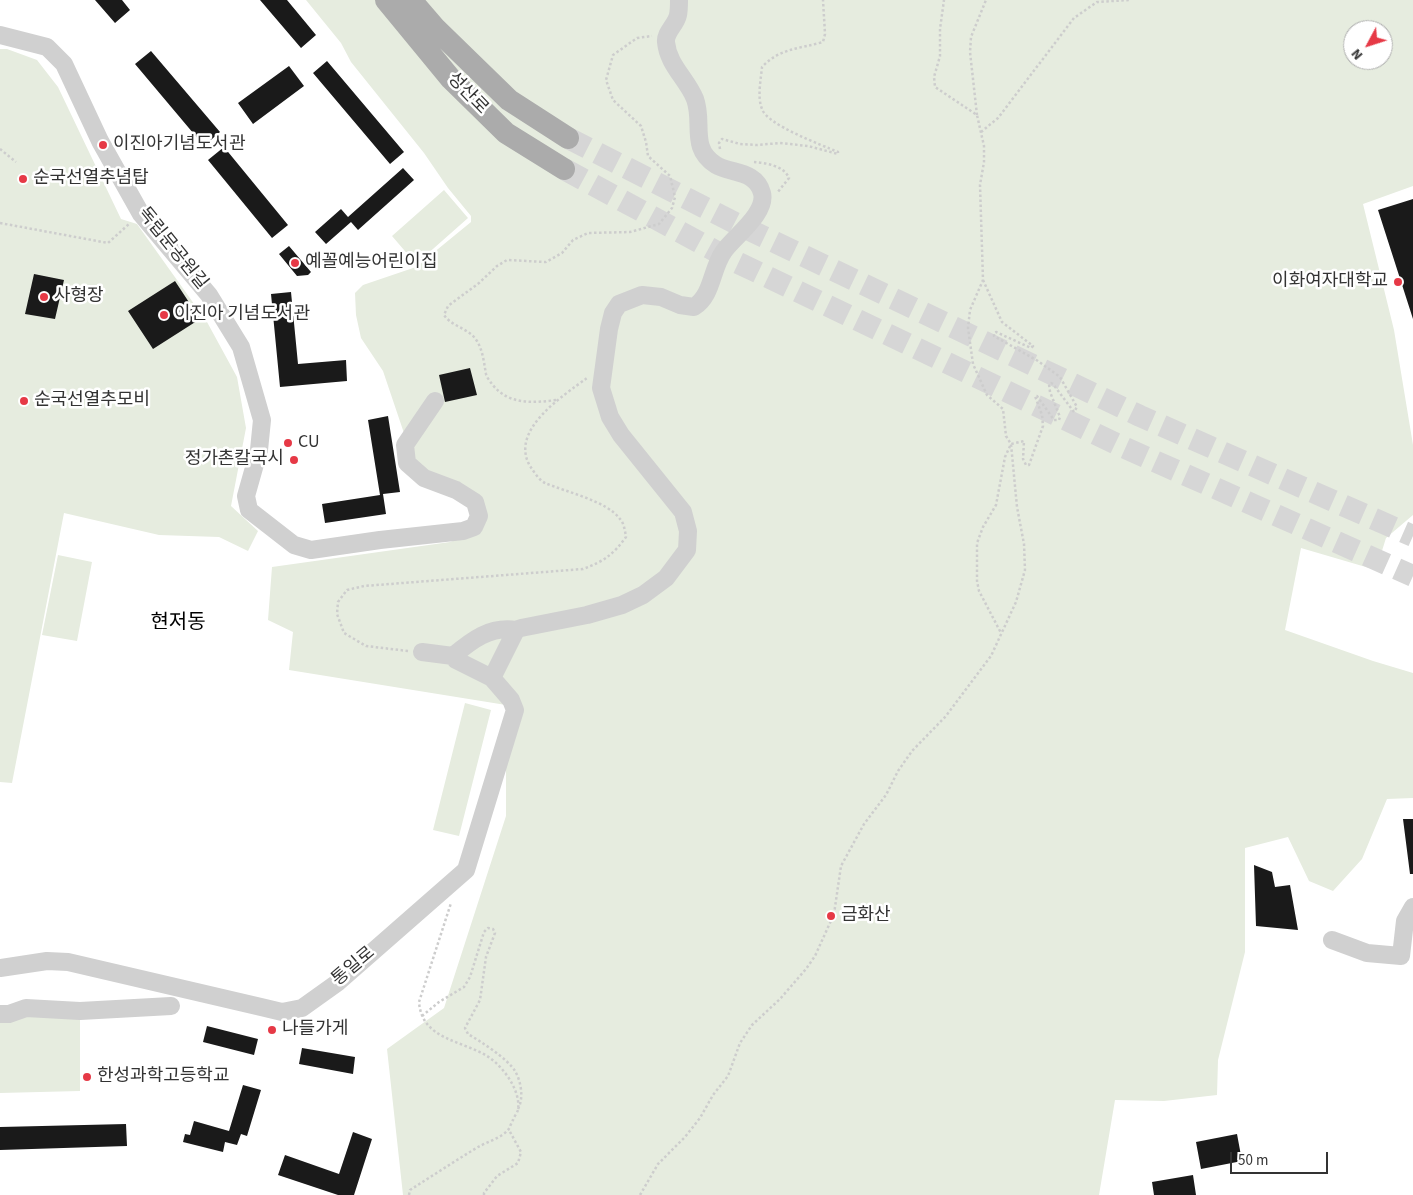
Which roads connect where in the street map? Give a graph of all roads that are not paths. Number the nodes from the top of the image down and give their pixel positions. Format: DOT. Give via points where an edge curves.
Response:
graph roads {
  1 [pos="386,0"];
  2 [pos="411,0"];
  3 [pos="679,0"];
  4 [pos="0,35"];
  5 [pos="568,138"];
  6 [pos="564,170"];
  7 [pos="435,401"];
  8 [pos="516,630"];
  9 [pos="422,652"];
  10 [pos="453,656"];
  11 [pos="492,678"];
  12 [pos="1413,907"];
  13 [pos="1332,940"];
  14 [pos="0,968"];
  15 [pos="171,1006"];
  16 [pos="0,1014"];
  1 -- 6 [label="main road, 성산로" via="451,79 506,133"];
  2 -- 5 [label="main road, 성산로" via="435,28 510,100"];
  3 -- 8 [label="street" via="678,16 667,37 667,51 695,99 700,150 716,165 747,175 760,188 760,210 723,253 702,302 694,307 661,297 642,296 619,304 609,328 601,388 610,417 621,435 683,512 688,531 687,550 666,578 643,596 586,615"];
  4 -- 7 [label="street, 독립문공원길" via="47,47 64,64 100,141 141,214 209,295 241,348 262,420 259,450 246,496 249,510 294,545 311,550 474,527 479,516 475,502 456,490 424,478 407,463 405,445"];
  8 -- 10 [label="street" via="506,629 473,640"];
  8 -- 11 [label="street"];
  9 -- 10 [label="street"];
  10 -- 11 [label="street"];
  11 -- 14 [label="street, 통일로" via="511,700 515,710 466,870 336,983 302,1008 282,1012 68,962 47,961"];
  12 -- 13 [label="street" via="1405,920 1401,956 1367,953"];
  15 -- 16 [label="street" via="80,1011 26,1008"];
}
